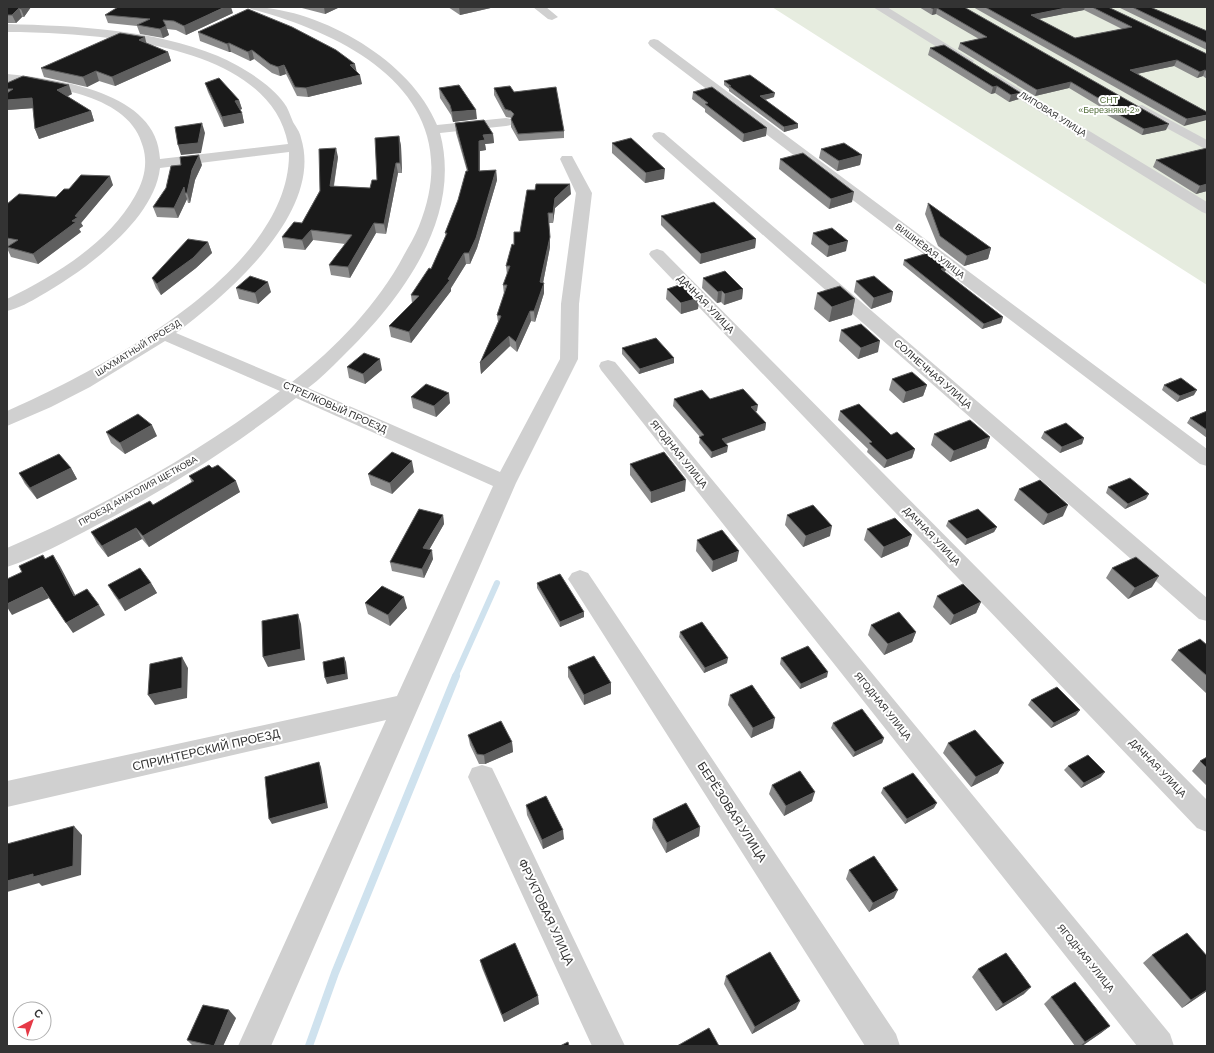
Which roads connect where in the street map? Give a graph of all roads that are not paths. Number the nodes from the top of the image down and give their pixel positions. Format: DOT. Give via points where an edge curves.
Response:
graph roads {
  1 [pos="539,7"];
  2 [pos="879,7"];
  3 [pos="255,9"];
  4 [pos="552,17"];
  5 [pos="7,28"];
  6 [pos="190,40"];
  7 [pos="654,43"];
  8 [pos="176,46"];
  9 [pos="7,78"];
  10 [pos="1132,104"];
  11 [pos="506,122"];
  12 [pos="433,130"];
  13 [pos="659,136"];
  14 [pos="1207,146"];
  15 [pos="296,147"];
  16 [pos="567,160"];
  17 [pos="153,164"];
  18 [pos="1207,209"];
  19 [pos="657,254"];
  20 [pos="7,306"];
  21 [pos="163,334"];
  22 [pos="608,366"];
  23 [pos="295,390"];
  24 [pos="7,419"];
  25 [pos="1207,459"];
  26 [pos="505,482"];
  27 [pos="7,558"];
  28 [pos="580,579"];
  29 [pos="1207,612"];
  30 [pos="406,705"];
  31 [pos="482,777"];
  32 [pos="7,794"];
  33 [pos="1207,819"];
  34 [pos="254,1046"];
  35 [pos="610,1046"];
  36 [pos="884,1046"];
  37 [pos="1158,1046"];
  1 -- 4 [label="street"];
  2 -- 18 [label="street, ЛИПОВАЯ УЛИЦА"];
  3 -- 12 [label="street, ПРОЕЗД АНАТОЛИЯ ЩЕТКОВА" via="319,27 370,54 409,88 423,108"];
  5 -- 8 [label="street, ШАХМАТНЫЙ ПРОЕЗД" via="94,31"];
  6 -- 8 [label="street"];
  7 -- 25 [label="street, ВИШНЁВАЯ УЛИЦА"];
  8 -- 15 [label="street, ШАХМАТНЫЙ ПРОЕЗД" via="222,63 259,85 284,113 292,129"];
  9 -- 17 [label="street" via="82,90 113,103 136,120 144,130 151,146"];
  10 -- 14 [label="street"];
  11 -- 12 [label="street"];
  12 -- 23 [label="street, ПРОЕЗД АНАТОЛИЯ ЩЕТКОВА" via="438,155 439,182 433,211 422,242 376,312 340,350"];
  13 -- 29 [label="street, СОЛНЕЧНАЯ УЛИЦА"];
  15 -- 17 [label="street"];
  15 -- 21 [label="street, ШАХМАТНЫЙ ПРОЕЗД" via="297,166 293,187 285,209 271,232 253,256 228,282 199,308"];
  16 -- 26 [label="street" via="584,193 570,304 569,359"];
  17 -- 20 [label="street" via="145,192 137,206 110,237 70,269"];
  19 -- 33 [label="street, ДАЧНАЯ УЛИЦА"];
  21 -- 23 [label="street, СТРЕЛКОВЫЙ ПРОЕЗД"];
  21 -- 24 [label="street, ШАХМАТНЫЙ ПРОЕЗД" via="73,388"];
  22 -- 37 [label="street, ЯГОДНАЯ УЛИЦА"];
  23 -- 26 [label="street, СТРЕЛКОВЫЙ ПРОЕЗД"];
  23 -- 27 [label="street, ПРОЕЗД АНАТОЛИЯ ЩЕТКОВА" via="242,430 177,472 103,512"];
  26 -- 30 [label="street"];
  28 -- 36 [label="street, БЕРЁЗОВАЯ УЛИЦА"];
  30 -- 32 [label="street, СПРИНТЕРСКИЙ ПРОЕЗД"];
  30 -- 34 [label="street"];
  31 -- 35 [label="street, ФРУКТОВАЯ УЛИЦА"];
}
